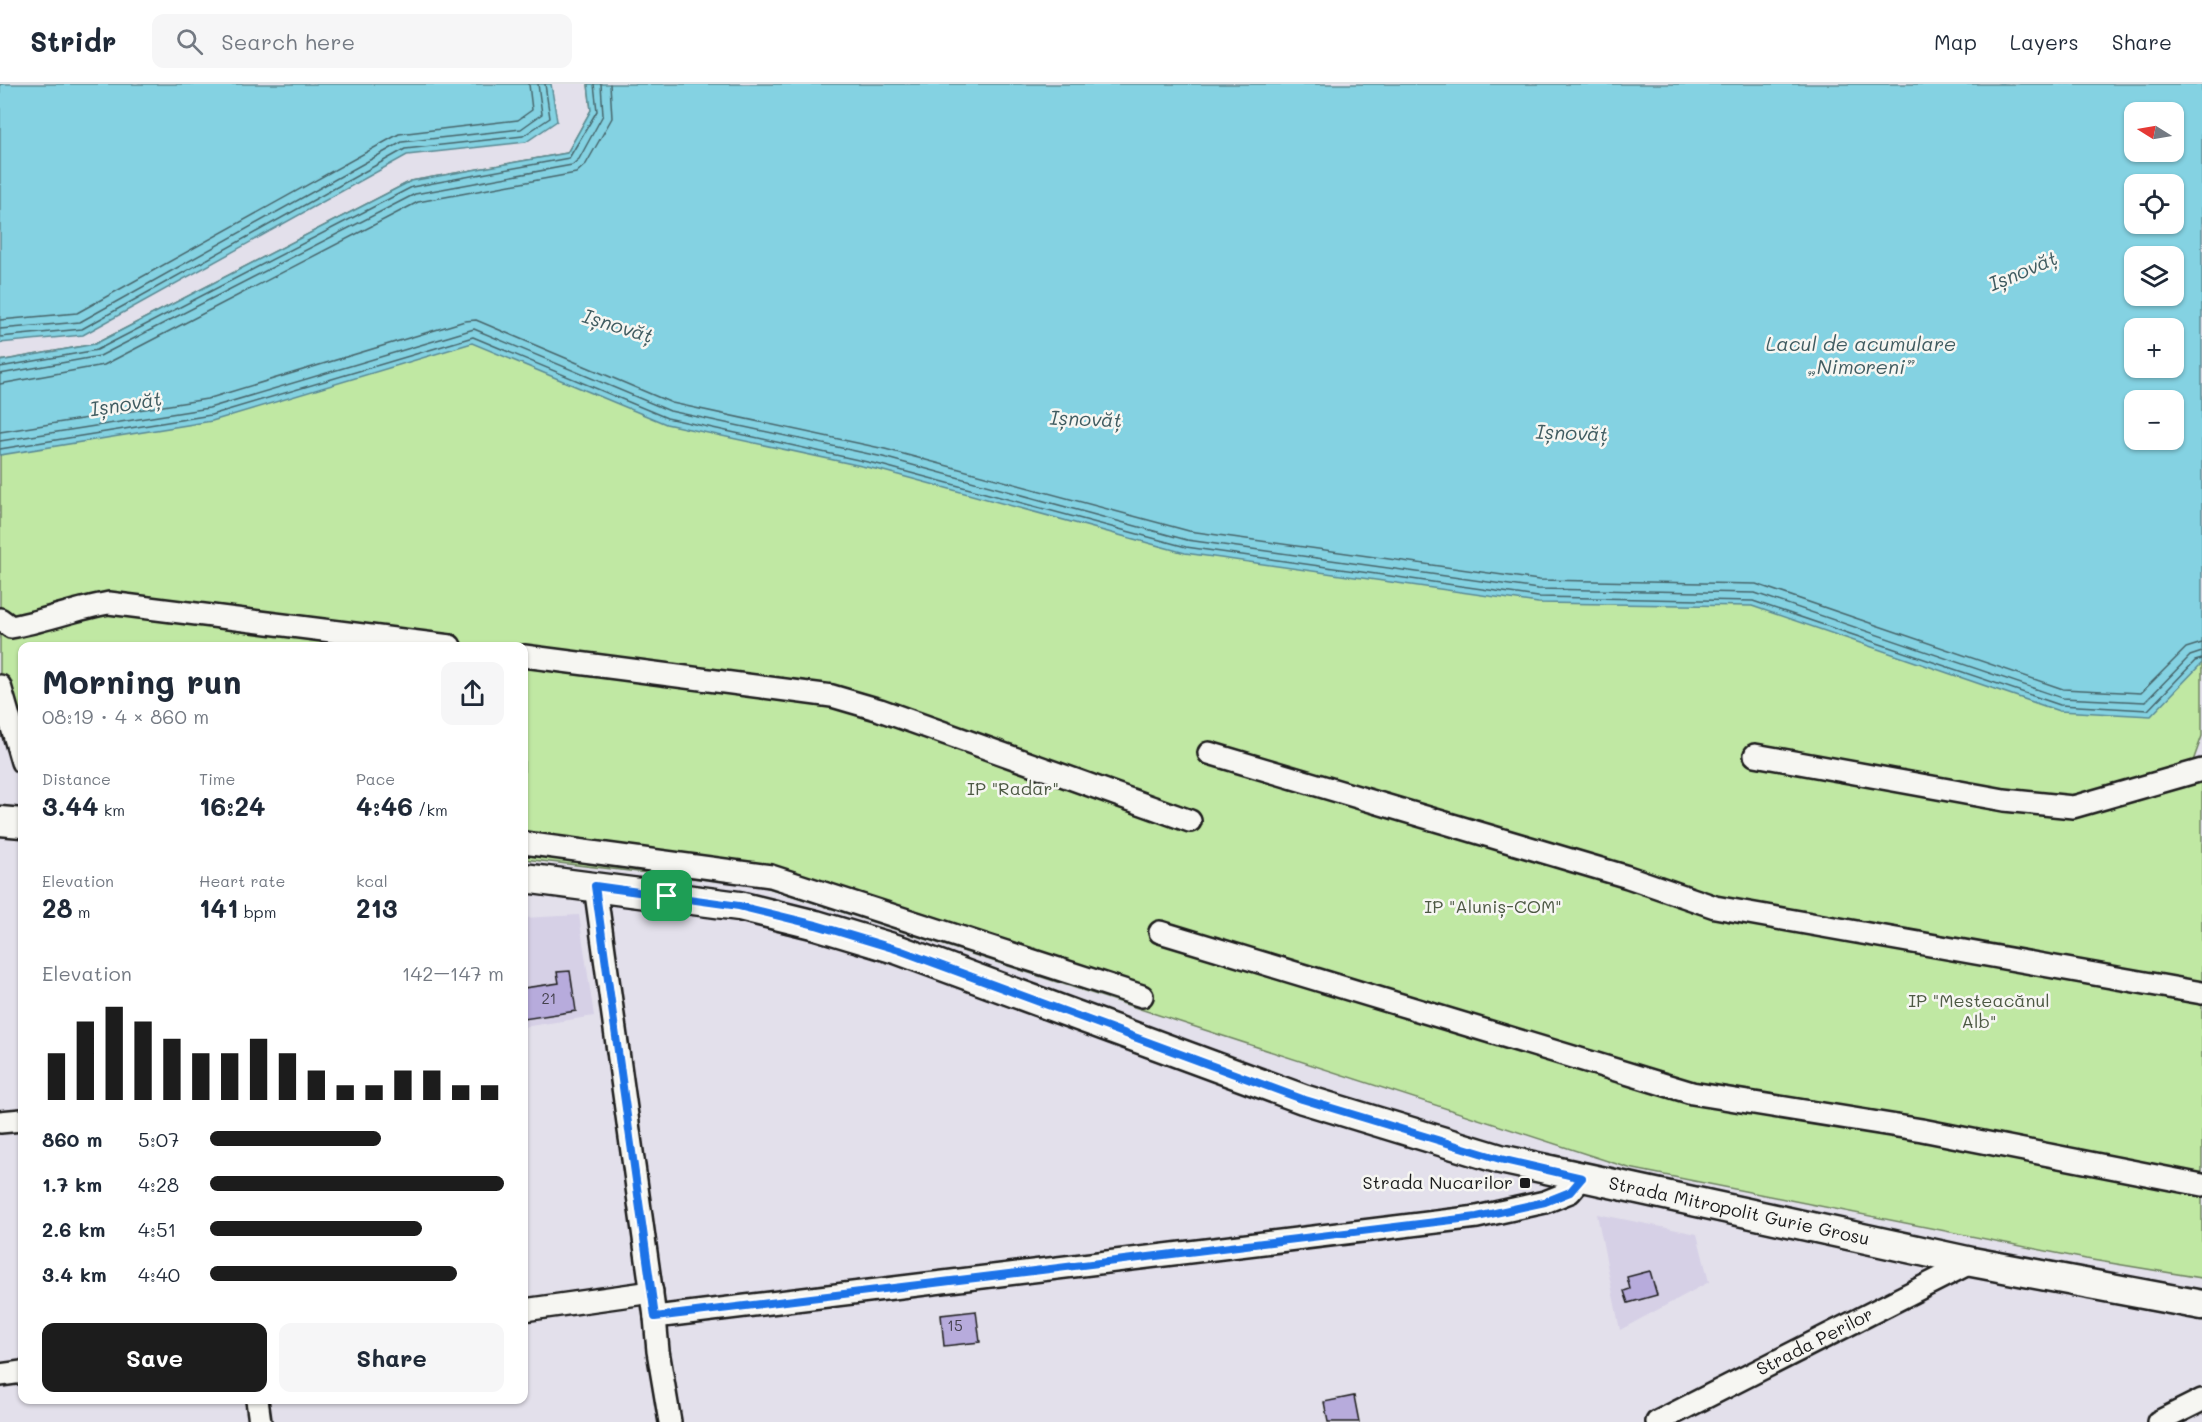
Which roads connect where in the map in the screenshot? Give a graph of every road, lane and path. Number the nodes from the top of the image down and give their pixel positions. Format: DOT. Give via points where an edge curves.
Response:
graph roads {
  1 [pos="0,619"];
  2 [pos="418,642"];
  3 [pos="528,657"];
  4 [pos="0,686"];
  5 [pos="18,748"];
  6 [pos="1209,753"];
  7 [pos="1755,755"];
  8 [pos="2202,770"];
  9 [pos="1190,820"];
  10 [pos="0,821"];
  11 [pos="18,823"];
  12 [pos="528,844"];
  13 [pos="528,878"];
  14 [pos="595,886"];
  15 [pos="1160,932"];
  16 [pos="2202,993"];
  17 [pos="1142,996"];
  18 [pos="18,1120"];
  19 [pos="0,1122"];
  20 [pos="1582,1178"];
  21 [pos="2202,1185"];
  22 [pos="1972,1262"];
  23 [pos="652,1292"];
  24 [pos="2202,1305"];
  25 [pos="528,1309"];
  26 [pos="655,1317"];
  27 [pos="18,1373"];
  28 [pos="0,1375"];
  29 [pos="2202,1400"];
  30 [pos="258,1404"];
  31 [pos="260,1422"];
  32 [pos="670,1422"];
  33 [pos="1658,1422"];
  34 [pos="2158,1422"];
  1 -- 2 [label="street" via="10,627 109,603"];
  3 -- 9 [label="street" via="832,696"];
  4 -- 5 [label="street"];
  6 -- 16 [label="street" via="1628,877 1715,907"];
  7 -- 8 [label="street" via="2004,800 2073,807"];
  10 -- 11 [label="main road"];
  12 -- 17 [label="street" via="771,876"];
  13 -- 14 [label="main road, Strada Mitropolit Gurie Grosu"];
  14 -- 20 [label="main road, Strada Mitropolit Gurie Grosu" via="739,906 826,928 899,950 1302,1099 1500,1159"];
  14 -- 23 [label="street"];
  15 -- 21 [label="street" via="1692,1093 1922,1130"];
  18 -- 19 [label="street"];
  20 -- 22 [label="main road, Strada Mitropolit Gurie Grosu"];
  20 -- 26 [label="street" via="1570,1192 1545,1202 1477,1217"];
  22 -- 24 [label="main road, Strada Mitropolit Gurie Grosu"];
  22 -- 33 [label="street, Strada Perilor"];
  23 -- 25 [label="street"];
  23 -- 26 [label="street"];
  26 -- 32 [label="street"];
  27 -- 28 [label="street"];
  29 -- 34 [label="street"];
  30 -- 31 [label="street"];
}
